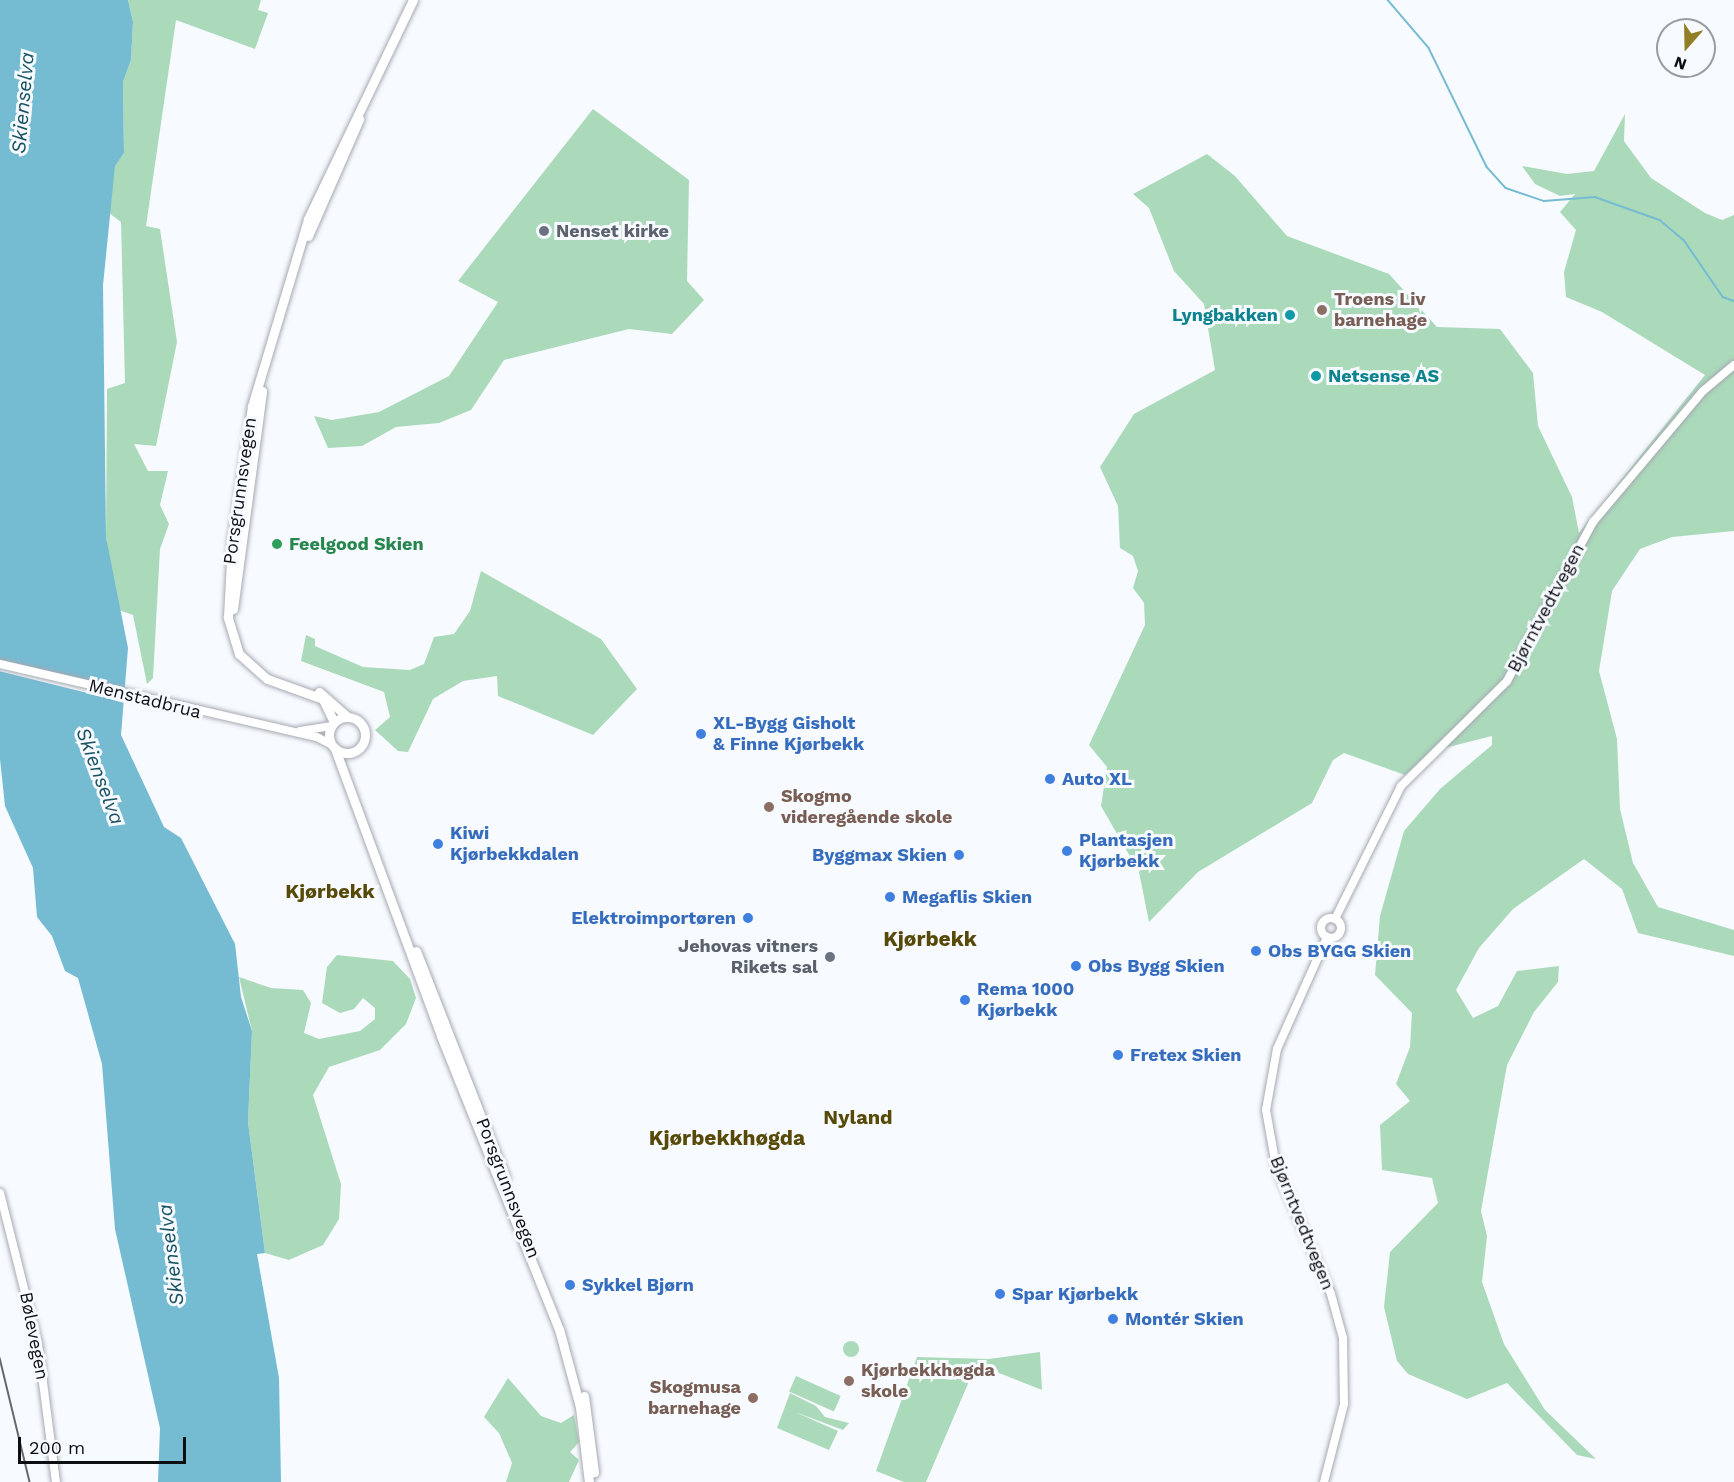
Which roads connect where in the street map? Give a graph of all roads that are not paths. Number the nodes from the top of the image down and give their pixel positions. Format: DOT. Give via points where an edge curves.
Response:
graph roads {
  1 [pos="413,0"];
  2 [pos="1734,365"];
  3 [pos="0,664"];
  4 [pos="290,686"];
  5 [pos="347,716"];
  6 [pos="333,724"];
  7 [pos="290,732"];
  8 [pos="334,747"];
  9 [pos="355,752"];
  10 [pos="351,783"];
  11 [pos="393,902"];
  12 [pos="1335,919"];
  13 [pos="1327,937"];
  14 [pos="0,1193"];
  15 [pos="56,1482"];
  16 [pos="589,1482"];
  17 [pos="595,1482"];
  18 [pos="1324,1482"];
  1 -- 4 [label="highway, Porsgrunnsvegen" via="323,180 252,406 228,588 232,634 254,671"];
  2 -- 12 [label="main road, Bjørntvedtvegen" via="1703,391 1593,522 1507,681 1401,786"];
  3 -- 7 [label="main road, Menstadbrua"];
  4 -- 5 [label="highway, Porsgrunnsvegen" via="325,694"];
  4 -- 6 [label="highway, Porsgrunnsvegen" via="323,699"];
  5 -- 6 [label="highway"];
  5 -- 9 [label="highway" via="360,722 366,733"];
  6 -- 7 [label="main road, Menstadbrua"];
  6 -- 8 [label="highway"];
  7 -- 8 [label="main road, Menstadbrua"];
  8 -- 9 [label="highway"];
  8 -- 10 [label="highway, Porsgrunnsvegen"];
  9 -- 10 [label="highway, Porsgrunnsvegen"];
  10 -- 11 [label="highway, Porsgrunnsvegen"];
  11 -- 16 [label="highway, Porsgrunnsvegen" via="441,1036 561,1335 579,1401"];
  11 -- 17 [label="highway, Porsgrunnsvegen" via="567,1339 589,1422"];
  12 -- 13 [label="main road" via="1322,924"];
  12 -- 13 [label="main road" via="1340,932"];
  13 -- 18 [label="main road, Bjørntvedtvegen" via="1277,1049 1266,1110 1276,1166 1331,1294 1343,1338 1344,1404"];
  14 -- 15 [label="main road, Bølevegen" via="38,1344"];
}
